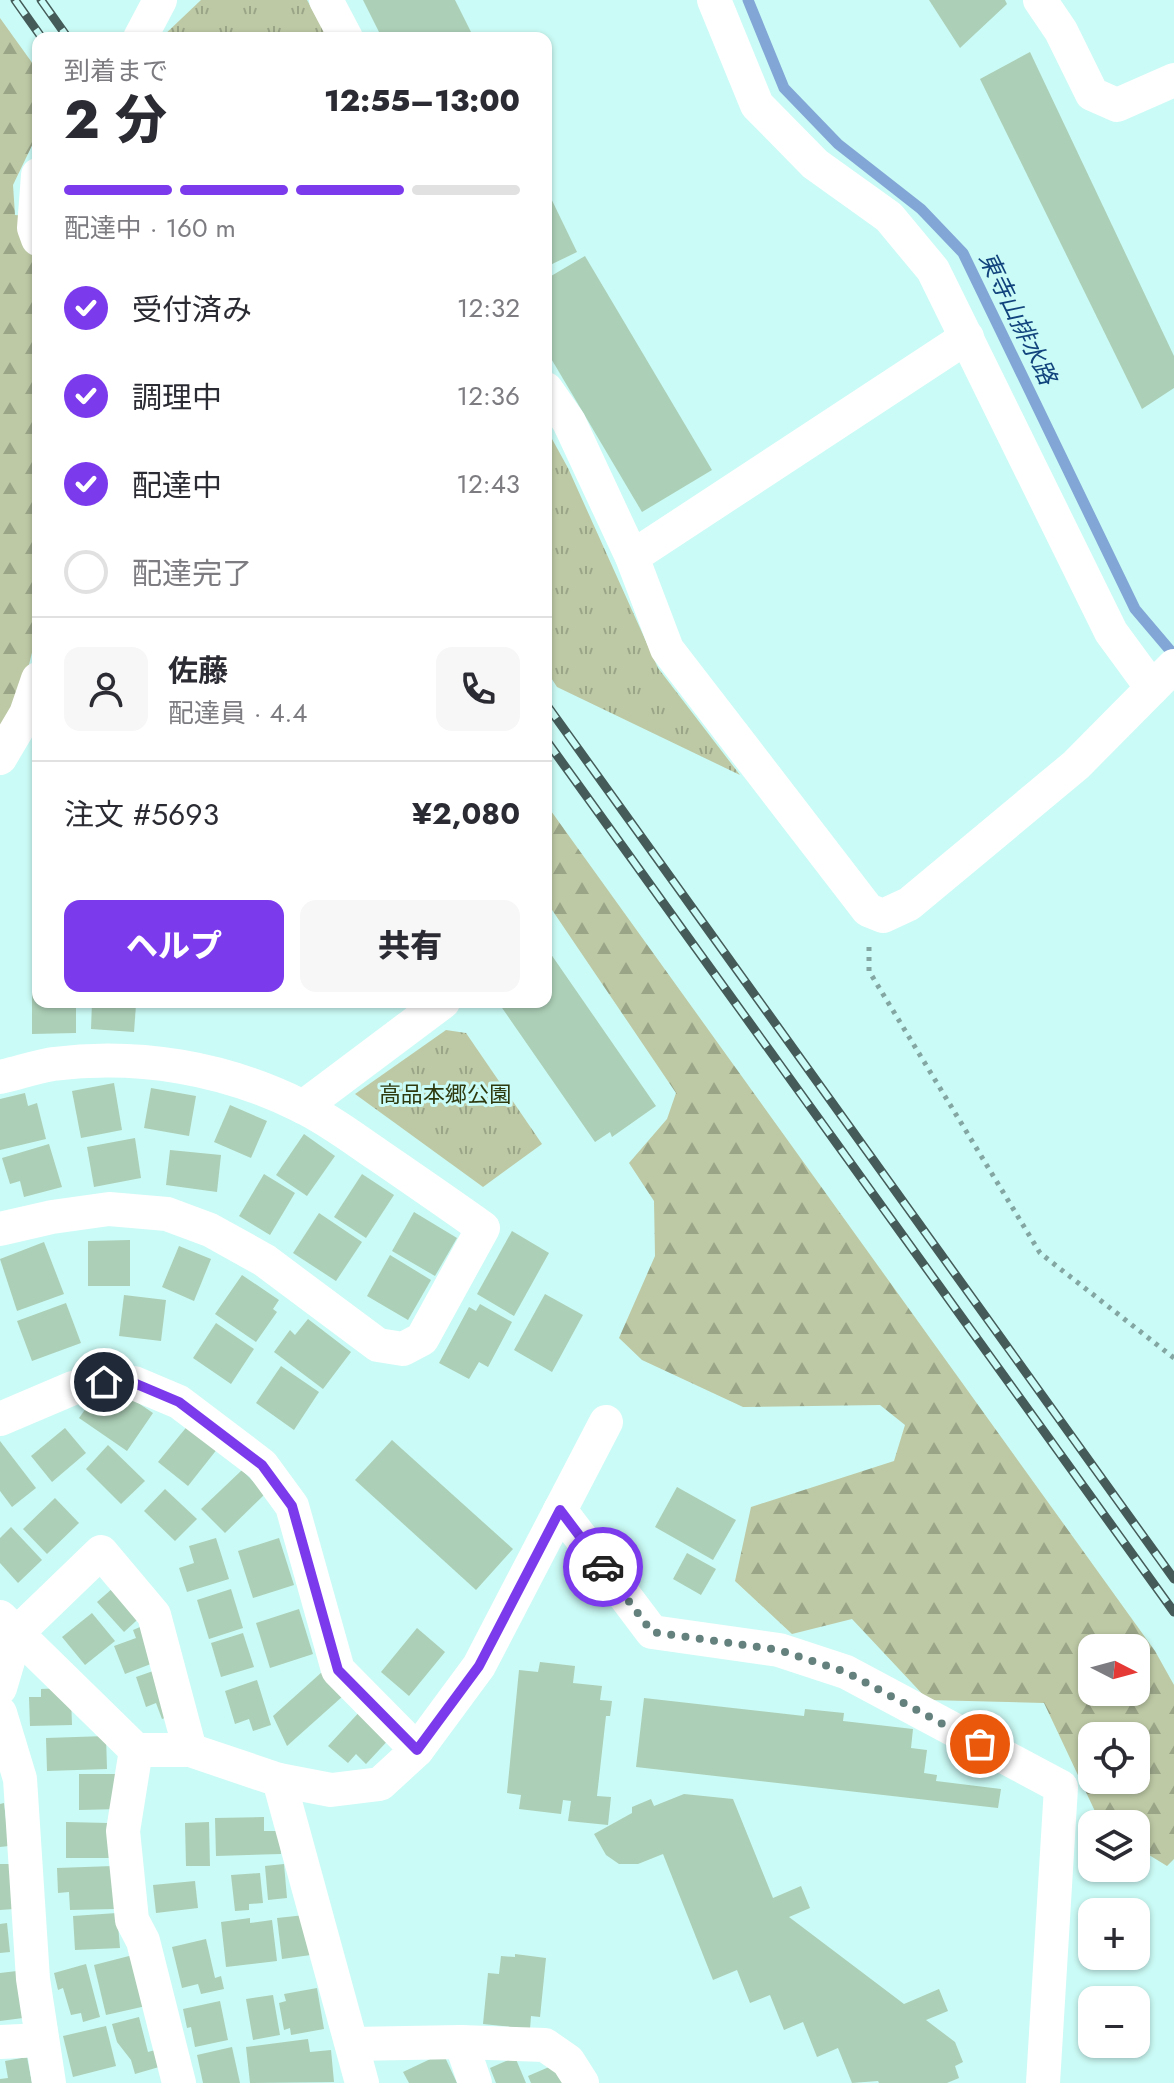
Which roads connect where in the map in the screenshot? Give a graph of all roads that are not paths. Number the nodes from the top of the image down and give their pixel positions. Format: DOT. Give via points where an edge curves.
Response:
graph roads {
  1 [pos="160,0"];
  2 [pos="326,0"];
  3 [pos="714,0"];
  4 [pos="1040,0"];
  5 [pos="143,32"];
  6 [pos="343,32"];
  7 [pos="1174,80"];
  8 [pos="967,337"];
  9 [pos="552,398"];
  10 [pos="632,557"];
  11 [pos="1164,676"];
  12 [pos="32,696"];
  13 [pos="0,758"];
  14 [pos="435,1008"];
  15 [pos="0,1077"];
  16 [pos="303,1107"];
  17 [pos="0,1229"];
  18 [pos="0,1419"];
  19 [pos="606,1422"];
  20 [pos="560,1510"];
  21 [pos="8,1625"];
  22 [pos="0,1688"];
  23 [pos="0,1713"];
  24 [pos="136,1750"];
  25 [pos="190,1750"];
  26 [pos="417,1750"];
  27 [pos="279,1780"];
  28 [pos="42,2040"];
  29 [pos="0,2042"];
  30 [pos="461,2042"];
  31 [pos="352,2044"];
  32 [pos="49,2083"];
  33 [pos="179,2083"];
  34 [pos="362,2083"];
  35 [pos="475,2083"];
  36 [pos="582,2083"];
  37 [pos="1043,2083"];
  1 -- 5 [label="street"];
  2 -- 6 [label="street"];
  3 -- 8 [label="street" via="757,105 815,164 889,217 933,270"];
  4 -- 7 [label="street" via="1092,94 1117,105"];
  8 -- 10 [label="street"];
  8 -- 11 [label="street" via="1111,632"];
  9 -- 10 [label="street" via="569,422"];
  10 -- 11 [label="street" via="667,649 868,910 883,916 909,904 1076,765"];
  12 -- 13 [label="street"];
  14 -- 16 [label="street"];
  15 -- 16 [label="street" via="51,1064 163,1063 227,1077"];
  16 -- 17 [label="street" via="483,1228 422,1339 403,1349 378,1345 264,1260 167,1214 109,1209"];
  18 -- 26 [label="street" via="73,1388 134,1383 179,1402 262,1465 292,1506 338,1670"];
  19 -- 20 [label="street"];
  20 -- 26 [label="street" via="479,1666"];
  20 -- 37 [label="street" via="652,1632 779,1650 846,1672 1061,1787"];
  21 -- 22 [label="street"];
  21 -- 24 [label="street"];
  21 -- 25 [label="street" via="101,1552 154,1615"];
  23 -- 28 [label="street" via="20,1779"];
  24 -- 25 [label="street"];
  24 -- 33 [label="street" via="123,1831 132,1920 143,1941"];
  25 -- 27 [label="street"];
  26 -- 27 [label="street" via="380,1784 331,1790"];
  27 -- 31 [label="street"];
  28 -- 29 [label="street"];
  28 -- 32 [label="street"];
  30 -- 31 [label="street"];
  30 -- 35 [label="street"];
  30 -- 36 [label="street" via="545,2045 568,2061"];
  31 -- 34 [label="street"];
}
